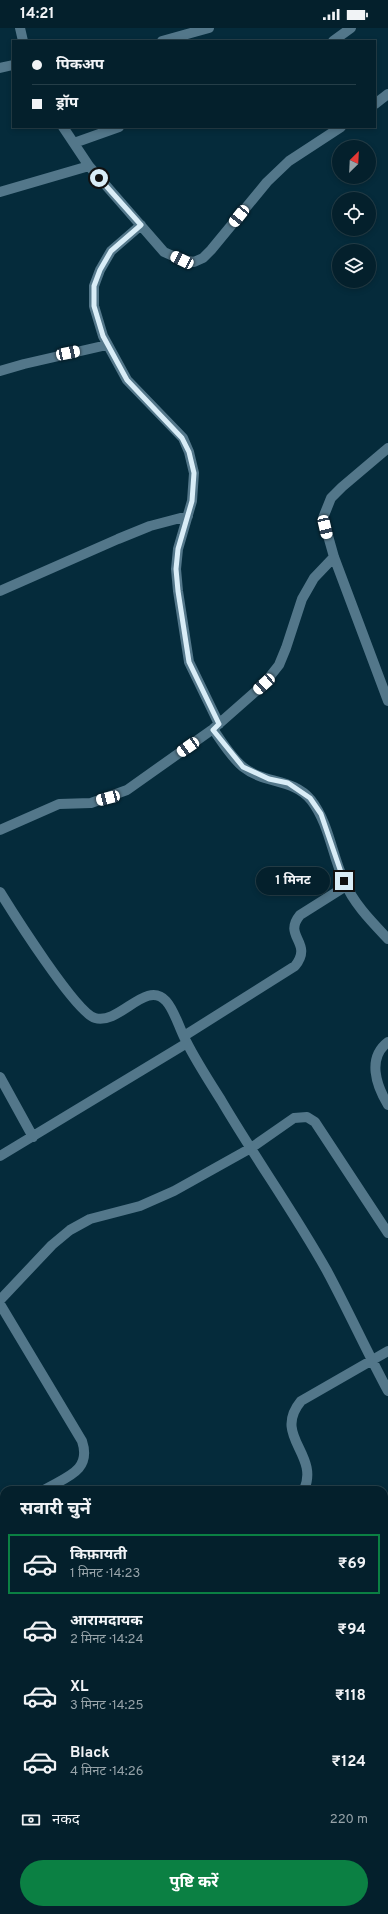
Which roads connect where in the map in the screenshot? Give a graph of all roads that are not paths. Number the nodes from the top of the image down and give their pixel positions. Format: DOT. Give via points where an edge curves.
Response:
graph roads {
  1 [pos="20,28"];
  2 [pos="209,28"];
  3 [pos="351,28"];
  4 [pos="23,40"];
  5 [pos="166,40"];
  6 [pos="334,40"];
  7 [pos="12,64"];
  8 [pos="0,68"];
  9 [pos="388,94"];
  10 [pos="376,103"];
  11 [pos="64,128"];
  12 [pos="116,128"];
  13 [pos="338,128"];
  14 [pos="74,143"];
  15 [pos="89,166"];
  16 [pos="0,192"];
  17 [pos="141,225"];
  18 [pos="107,345"];
  19 [pos="0,371"];
  20 [pos="388,448"];
  21 [pos="188,516"];
  22 [pos="334,557"];
  23 [pos="0,591"];
  24 [pos="385,686"];
  25 [pos="388,701"];
  26 [pos="216,727"];
  27 [pos="0,830"];
  28 [pos="346,886"];
  29 [pos="0,892"];
  30 [pos="388,939"];
  31 [pos="185,1040"];
  32 [pos="388,1042"];
  33 [pos="0,1077"];
  34 [pos="388,1104"];
  35 [pos="33,1137"];
  36 [pos="251,1148"];
  37 [pos="0,1156"];
  38 [pos="388,1233"];
  39 [pos="0,1300"];
  40 [pos="0,1304"];
  41 [pos="388,1351"];
  42 [pos="371,1361"];
  43 [pos="388,1391"];
  44 [pos="51,1486"];
  45 [pos="306,1486"];
  1 -- 4 [label="street"];
  2 -- 5 [label="street"];
  3 -- 6 [label="street"];
  7 -- 8 [label="street"];
  9 -- 10 [label="street"];
  11 -- 14 [label="street"];
  12 -- 14 [label="street"];
  13 -- 17 [label="street" via="289,161 267,182 211,250 194,262 164,252"];
  14 -- 15 [label="street"];
  15 -- 16 [label="street"];
  15 -- 17 [label="street"];
  17 -- 18 [label="street" via="111,251 94,286 94,306"];
  18 -- 19 [label="street"];
  18 -- 21 [label="street" via="127,380 182,438 189,452 194,473"];
  20 -- 22 [label="street" via="331,498 323,518"];
  21 -- 23 [label="street" via="150,526"];
  21 -- 26 [label="street" via="178,549 176,569 183,624 189,662"];
  22 -- 24 [label="street"];
  22 -- 26 [label="street" via="314,578 302,599 279,665 264,684"];
  24 -- 25 [label="street"];
  26 -- 27 [label="street" via="127,790 91,802 60,804"];
  26 -- 28 [label="street" via="243,767 269,779 288,783 310,798 321,814"];
  28 -- 30 [label="street" via="353,900"];
  28 -- 31 [label="street" via="300,915 295,922 293,928 302,952 295,966"];
  29 -- 31 [label="street" via="22,929 77,1004 88,1015 109,1019 139,999 154,994 167,1002"];
  31 -- 35 [label="street"];
  31 -- 36 [label="street"];
  32 -- 34 [label="street" via="377,1056 375,1067 376,1080"];
  33 -- 35 [label="street"];
  35 -- 37 [label="street"];
  36 -- 38 [label="street" via="294,1118 307,1117 315,1122 336,1152"];
  36 -- 39 [label="street" via="174,1191 140,1206 90,1220 70,1230 52,1245"];
  36 -- 42 [label="street" via="327,1271"];
  40 -- 44 [label="street" via="86,1451 83,1463 76,1472"];
  41 -- 42 [label="street"];
  42 -- 43 [label="street"];
  42 -- 45 [label="street" via="301,1401 294,1410 290,1422 305,1459"];
}
